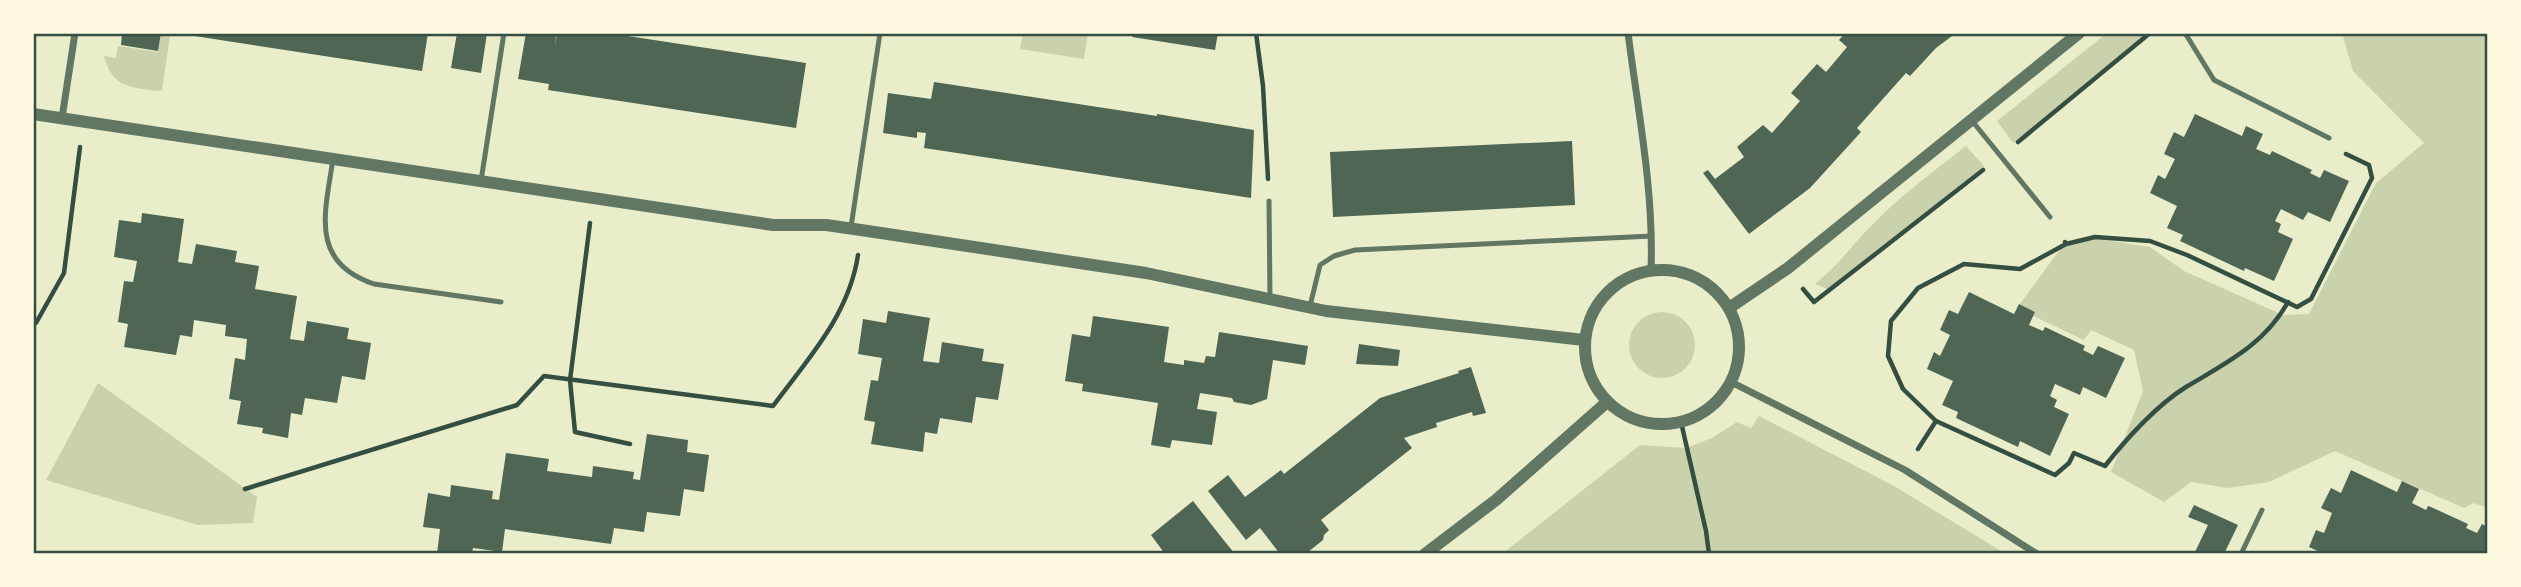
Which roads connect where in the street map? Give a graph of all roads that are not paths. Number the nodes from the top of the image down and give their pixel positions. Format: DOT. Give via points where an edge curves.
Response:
graph roads {
  1 [pos="75,33"];
  2 [pos="505,33"];
  3 [pos="880,33"];
  4 [pos="1628,33"];
  5 [pos="2079,33"];
  6 [pos="2185,33"];
  7 [pos="33,114"];
  8 [pos="62,118"];
  9 [pos="1970,119"];
  10 [pos="2329,138"];
  11 [pos="333,159"];
  12 [pos="481,181"];
  13 [pos="1269,201"];
  14 [pos="2050,218"];
  15 [pos="856,229"];
  16 [pos="1652,236"];
  17 [pos="1651,270"];
  18 [pos="1270,299"];
  19 [pos="500,302"];
  20 [pos="1310,307"];
  21 [pos="1729,308"];
  22 [pos="1584,340"];
  23 [pos="1731,382"];
  24 [pos="1606,402"];
  25 [pos="2262,510"];
  26 [pos="1425,554"];
  27 [pos="2037,554"];
  28 [pos="2241,554"];
  1 -- 8 [label="street"];
  2 -- 12 [label="lane"];
  3 -- 15 [label="lane"];
  4 -- 16 [label="street"];
  5 -- 9 [label="street"];
  6 -- 10 [label="lane" via="2214,80"];
  7 -- 8 [label="street"];
  8 -- 11 [label="street"];
  9 -- 14 [label="lane"];
  9 -- 21 [label="street" via="1788,268"];
  11 -- 12 [label="street"];
  11 -- 19 [label="lane" via="324,217 328,245 338,264 354,277 374,284"];
  12 -- 15 [label="street" via="773,225"];
  13 -- 18 [label="lane"];
  15 -- 18 [label="street" via="1146,273"];
  16 -- 17 [label="street"];
  16 -- 20 [label="lane" via="1355,250 1320,265"];
  17 -- 21 [label="street" via="1674,270 1696,277"];
  17 -- 22 [label="street" via="1613,286 1589,319"];
  18 -- 20 [label="street"];
  20 -- 22 [label="street"];
  21 -- 23 [label="street" via="1738,332 1738,358"];
  22 -- 24 [label="street" via="1593,384"];
  23 -- 24 [label="street" via="1716,402 1681,422 1649,424"];
  23 -- 27 [label="street" via="1905,470"];
  24 -- 26 [label="street" via="1496,500"];
  25 -- 28 [label="lane"];
}
